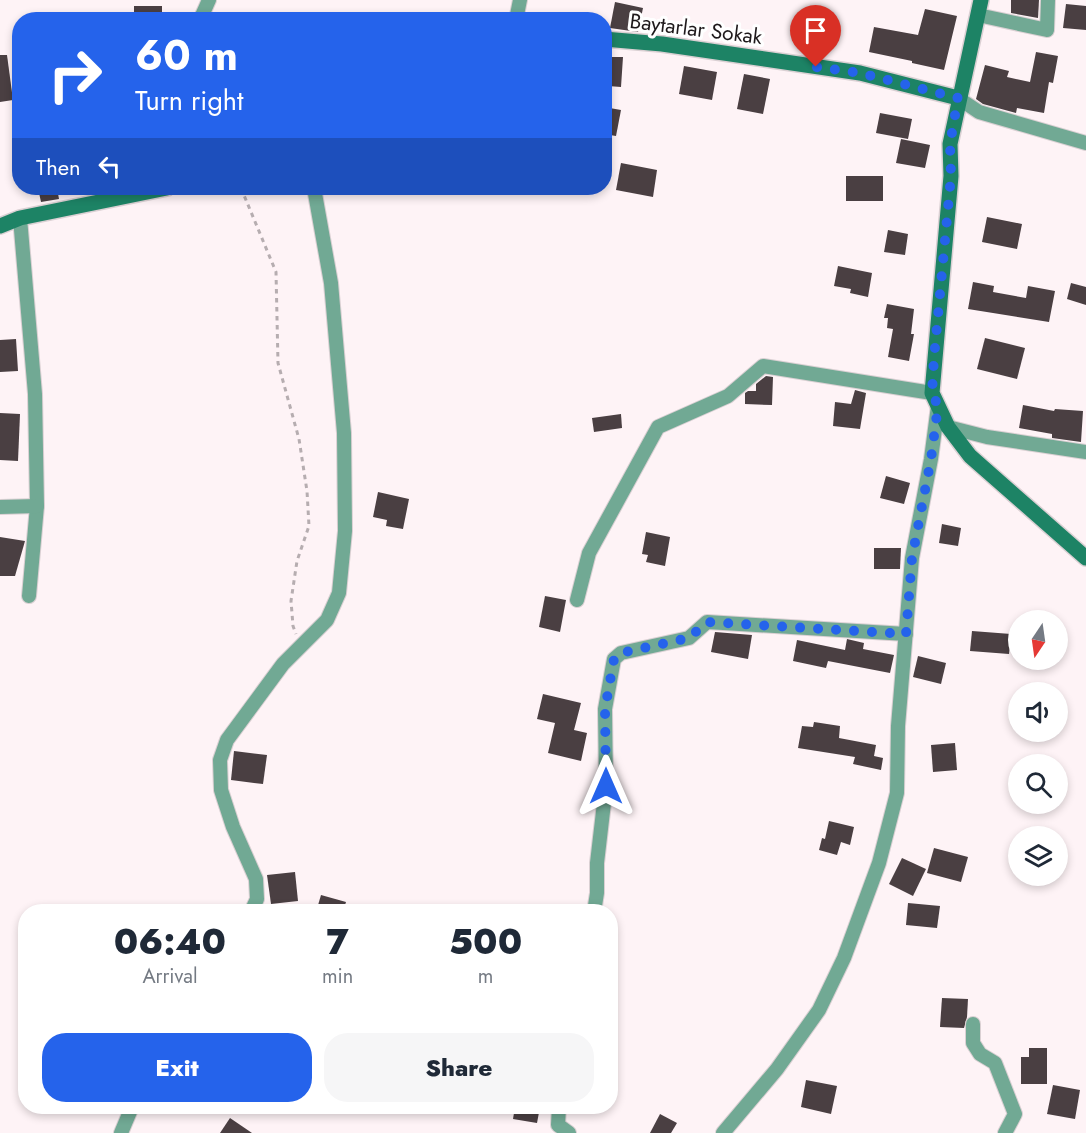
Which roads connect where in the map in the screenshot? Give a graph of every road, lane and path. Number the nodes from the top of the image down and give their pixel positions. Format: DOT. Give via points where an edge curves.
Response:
graph roads {
  1 [pos="1048,0"];
  2 [pos="979,8"];
  3 [pos="612,40"];
  4 [pos="958,98"];
  5 [pos="1086,143"];
  6 [pos="133,195"];
  7 [pos="244,195"];
  8 [pos="315,195"];
  9 [pos="20,218"];
  10 [pos="0,226"];
  11 [pos="935,400"];
  12 [pos="948,428"];
  13 [pos="1086,452"];
  14 [pos="37,506"];
  15 [pos="0,507"];
  16 [pos="1086,558"];
  17 [pos="29,596"];
  18 [pos="577,600"];
  19 [pos="906,634"];
  20 [pos="301,646"];
  21 [pos="254,904"];
  22 [pos="595,904"];
  23 [pos="973,1024"];
  24 [pos="129,1114"];
  25 [pos="559,1114"];
  26 [pos="122,1133"];
  27 [pos="569,1133"];
  28 [pos="723,1133"];
  29 [pos="1005,1133"];
  1 -- 2 [label="street" via="1047,30"];
  2 -- 4 [label="main road"];
  3 -- 4 [label="main road, Baytarlar Sokak" via="860,73"];
  4 -- 5 [label="street" via="979,112"];
  4 -- 11 [label="main road" via="950,144"];
  6 -- 9 [label="main road"];
  7 -- 20 [label="path" via="276,272 278,363 299,439 307,491 309,526 297,561 291,601 293,626"];
  8 -- 20 [label="street" via="331,283 344,433 345,531 339,593 327,620"];
  9 -- 10 [label="main road"];
  9 -- 14 [label="street" via="35,394"];
  11 -- 12 [label="main road"];
  11 -- 18 [label="street" via="762,366 729,396 658,427 589,553"];
  11 -- 19 [label="street" via="931,459 912,558"];
  12 -- 13 [label="street"];
  12 -- 16 [label="main road" via="970,456"];
  14 -- 15 [label="street"];
  14 -- 17 [label="street"];
  19 -- 22 [label="street" via="707,622 689,638 621,653 614,659 605,709 606,786"];
  19 -- 28 [label="street" via="897,793 879,863 844,958 819,1010 777,1069"];
  20 -- 21 [label="street" via="283,664 227,740 220,760 221,790 256,879"];
  23 -- 29 [label="street" via="973,1043 980,1054 995,1063 1015,1114"];
  24 -- 26 [label="street"];
  25 -- 27 [label="street" via="558,1125"];
}
